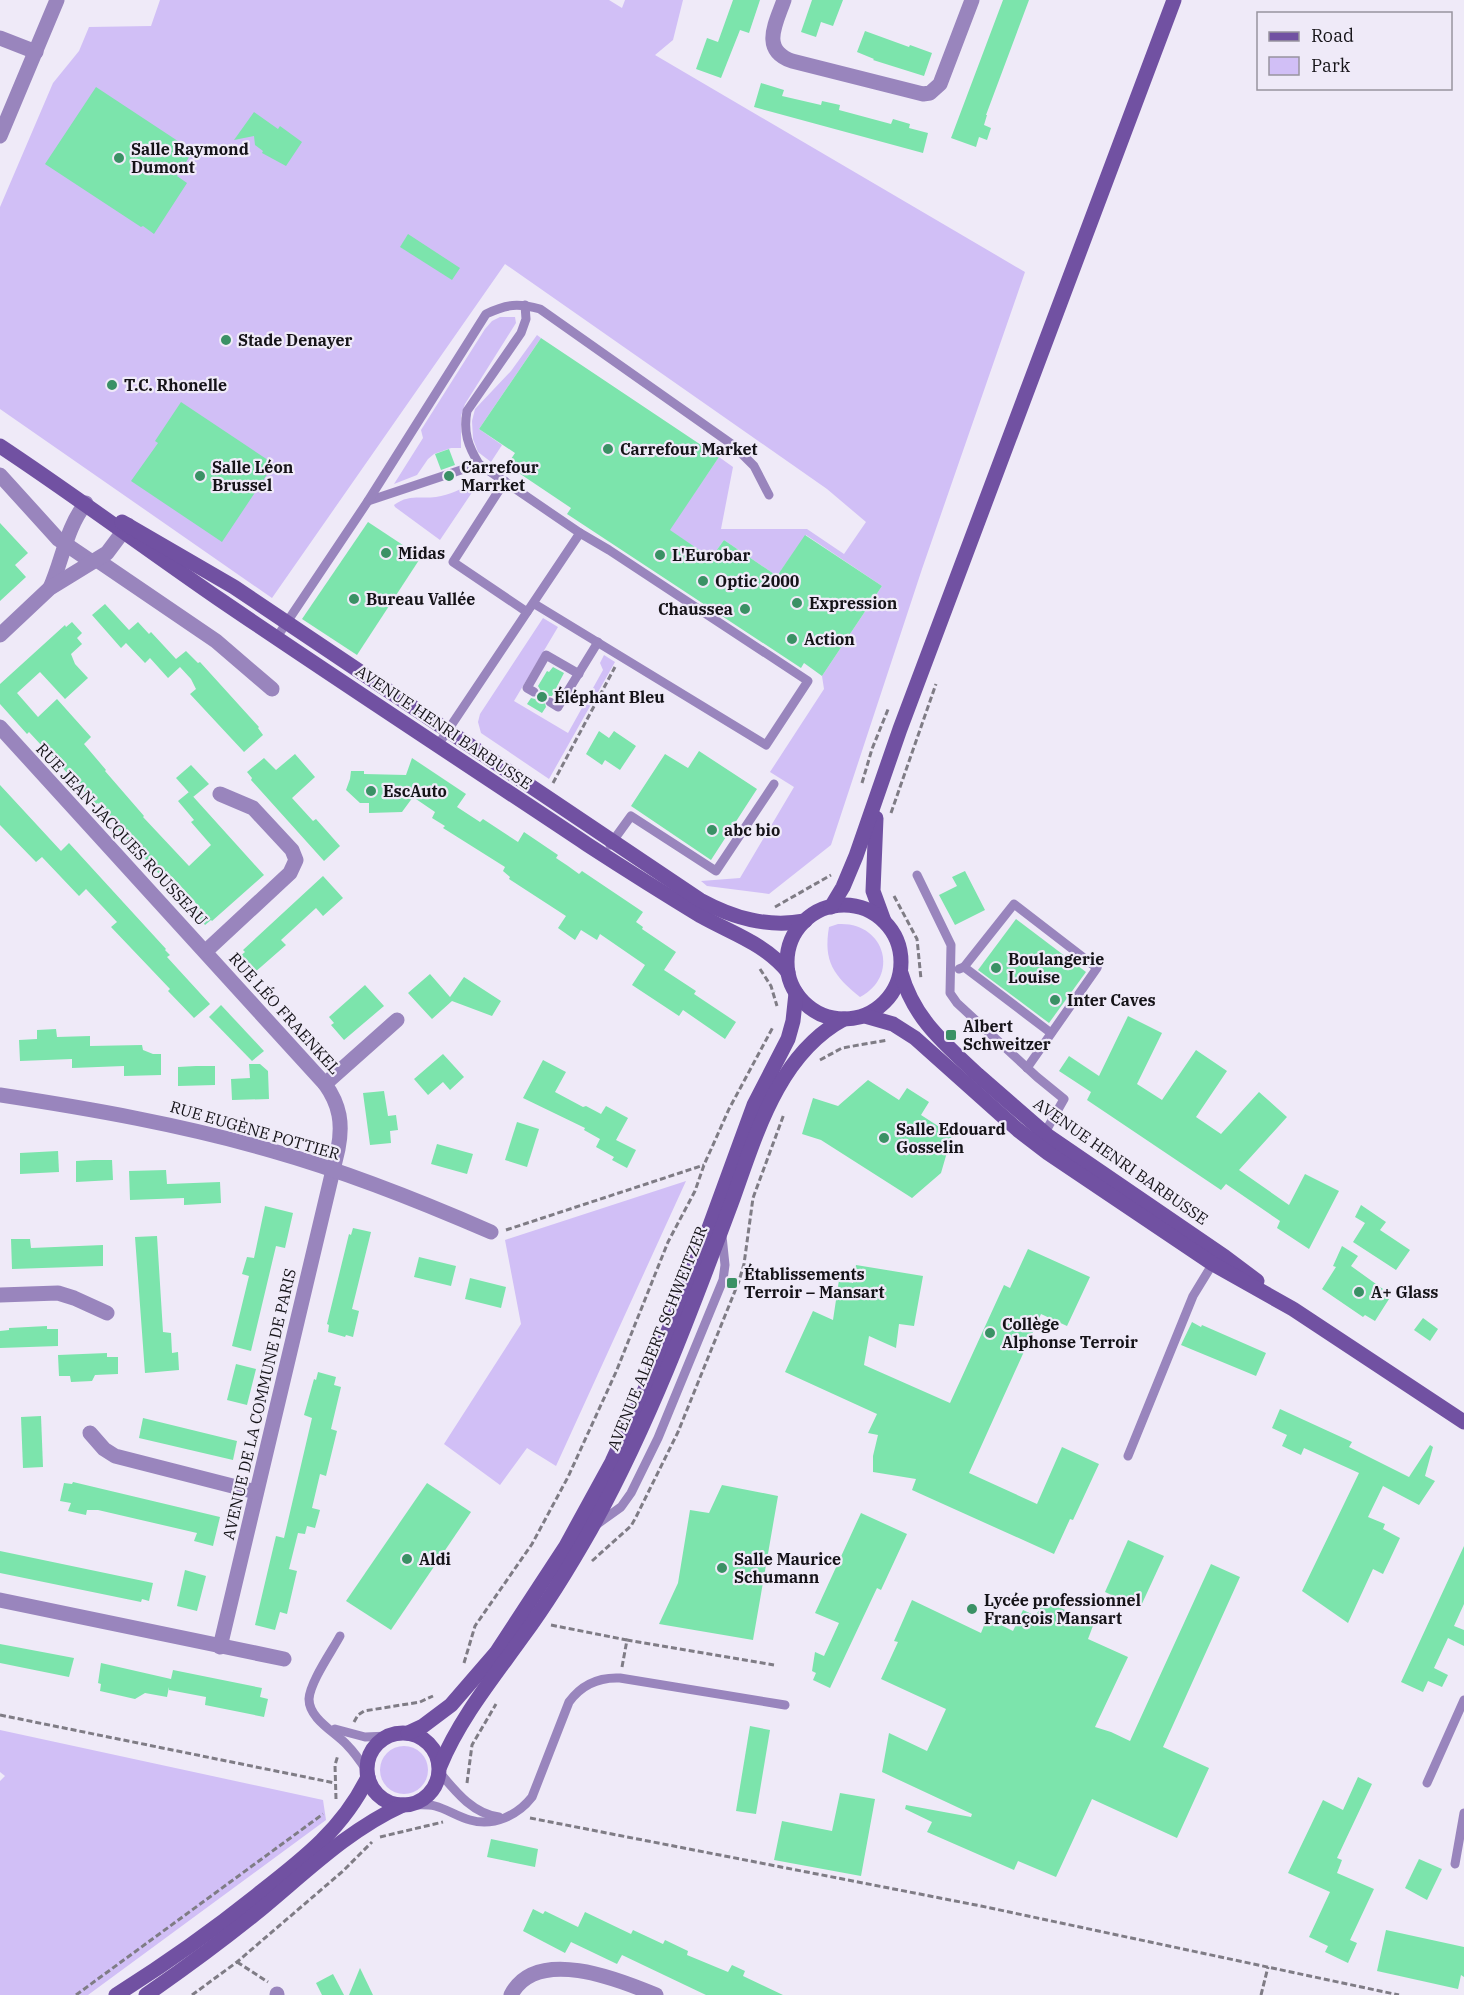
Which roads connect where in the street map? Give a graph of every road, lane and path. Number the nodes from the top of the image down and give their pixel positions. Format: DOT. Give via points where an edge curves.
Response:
graph roads {
  1 [pos="57,0"];
  2 [pos="784,0"];
  3 [pos="972,0"];
  4 [pos="1174,0"];
  5 [pos="0,38"];
  6 [pos="36,52"];
  7 [pos="0,136"];
  8 [pos="525,305"];
  9 [pos="0,446"];
  10 [pos="479,464"];
  11 [pos="0,475"];
  12 [pos="505,481"];
  13 [pos="769,495"];
  14 [pos="368,501"];
  15 [pos="86,503"];
  16 [pos="125,528"];
  17 [pos="580,533"];
  18 [pos="66,545"];
  19 [pos="95,561"];
  20 [pos="50,588"];
  21 [pos="533,603"];
  22 [pos="527,612"];
  23 [pos="287,622"];
  24 [pos="0,635"];
  25 [pos="277,637"];
  26 [pos="598,642"];
  27 [pos="621,657"];
  28 [pos="579,674"];
  29 [pos="937,680"];
  30 [pos="272,689"];
  31 [pos="534,692"];
  32 [pos="550,702"];
  33 [pos="0,727"];
  34 [pos="448,730"];
  35 [pos="438,745"];
  36 [pos="774,784"];
  37 [pos="220,794"];
  38 [pos="547,795"];
  39 [pos="878,796"];
  40 [pos="891,816"];
  41 [pos="613,841"];
  42 [pos="604,855"];
  43 [pos="834,874"];
  44 [pos="917,875"];
  45 [pos="890,889"];
  46 [pos="831,907"];
  47 [pos="772,909"];
  48 [pos="805,921"];
  49 [pos="884,921"];
  50 [pos="206,951"];
  51 [pos="756,964"];
  52 [pos="964,967"];
  53 [pos="788,972"];
  54 [pos="951,972"];
  55 [pos="901,973"];
  56 [pos="922,986"];
  57 [pos="796,993"];
  58 [pos="777,1011"];
  59 [pos="865,1016"];
  60 [pos="844,1019"];
  61 [pos="397,1020"];
  62 [pos="775,1025"];
  63 [pos="1051,1033"];
  64 [pos="889,1040"];
  65 [pos="829,1053"];
  66 [pos="1026,1068"];
  67 [pos="325,1084"];
  68 [pos="0,1095"];
  69 [pos="1041,1139"];
  70 [pos="704,1165"];
  71 [pos="333,1170"];
  72 [pos="491,1232"];
  73 [pos="1217,1258"];
  74 [pos="0,1295"];
  75 [pos="107,1313"];
  76 [pos="1464,1422"];
  77 [pos="90,1433"];
  78 [pos="1128,1456"];
  79 [pos="256,1492"];
  80 [pos="0,1600"];
  81 [pos="551,1625"];
  82 [pos="340,1636"];
  83 [pos="627,1640"];
  84 [pos="220,1647"];
  85 [pos="284,1659"];
  86 [pos="774,1665"];
  87 [pos="462,1667"];
  88 [pos="620,1678"];
  89 [pos="440,1691"];
  90 [pos="1464,1700"];
  91 [pos="785,1705"];
  92 [pos="0,1715"];
  93 [pos="355,1720"];
  94 [pos="327,1726"];
  95 [pos="408,1733"];
  96 [pos="478,1734"];
  97 [pos="389,1736"];
  98 [pos="338,1753"];
  99 [pos="440,1769"];
  100 [pos="367,1774"];
  101 [pos="335,1783"];
  102 [pos="1427,1783"];
  103 [pos="466,1785"];
  104 [pos="336,1803"];
  105 [pos="407,1805"];
  106 [pos="328,1810"];
  107 [pos="1464,1813"];
  108 [pos="510,1816"];
  109 [pos="447,1818"];
  110 [pos="1455,1864"];
  111 [pos="237,1962"];
  112 [pos="1268,1967"];
  113 [pos="76,1995"];
  114 [pos="116,1995"];
  115 [pos="146,1995"];
  116 [pos="192,1995"];
  117 [pos="277,1995"];
  118 [pos="511,1995"];
  119 [pos="656,1995"];
  120 [pos="1261,1995"];
  121 [pos="1399,1995"];
  1 -- 6 [label="street"];
  2 -- 3 [label="street" via="773,34 774,46 781,56 923,94 940,84"];
  4 -- 39 [label="main road"];
  5 -- 6 [label="street"];
  6 -- 7 [label="street"];
  8 -- 10 [label="lane" via="521,333 468,411 468,447"];
  8 -- 13 [label="lane" via="540,309 561,323 733,445 754,466"];
  8 -- 14 [label="lane" via="504,305 486,314"];
  9 -- 15 [label="main road, AVENUE HENRI BARBUSSE"];
  10 -- 12 [label="lane"];
  10 -- 14 [label="lane"];
  11 -- 18 [label="street"];
  12 -- 17 [label="lane"];
  12 -- 22 [label="lane" via="453,562"];
  14 -- 23 [label="lane"];
  15 -- 16 [label="main road, AVENUE HENRI BARBUSSE"];
  15 -- 18 [label="street" via="74,520"];
  16 -- 19 [label="street" via="112,547"];
  16 -- 23 [label="main road, AVENUE HENRI BARBUSSE" via="219,577"];
  16 -- 25 [label="main road, AVENUE HENRI BARBUSSE"];
  17 -- 21 [label="lane"];
  17 -- 27 [label="lane" via="808,681 766,745"];
  18 -- 19 [label="street"];
  18 -- 20 [label="street"];
  19 -- 20 [label="street"];
  19 -- 30 [label="street" via="216,641"];
  20 -- 24 [label="street"];
  21 -- 22 [label="lane"];
  21 -- 26 [label="lane"];
  22 -- 34 [label="lane"];
  23 -- 25 [label="lane"];
  23 -- 34 [label="main road, AVENUE HENRI BARBUSSE"];
  25 -- 35 [label="main road, AVENUE HENRI BARBUSSE"];
  26 -- 27 [label="lane"];
  26 -- 28 [label="lane"];
  27 -- 38 [label="path"];
  28 -- 31 [label="lane" via="546,655 527,688"];
  28 -- 32 [label="lane" via="558,707"];
  29 -- 40 [label="path"];
  33 -- 50 [label="street, RUE JEAN-JACQUES ROUSSEAU"];
  34 -- 35 [label="lane"];
  34 -- 38 [label="main road, AVENUE HENRI BARBUSSE"];
  35 -- 42 [label="main road, AVENUE HENRI BARBUSSE"];
  36 -- 41 [label="lane" via="716,871 631,816"];
  37 -- 50 [label="street, RUE JEAN-JACQUES ROUSSEAU" via="253,808 292,850 296,860 291,873"];
  38 -- 41 [label="main road, AVENUE HENRI BARBUSSE"];
  39 -- 46 [label="main road" via="847,877"];
  39 -- 49 [label="main road" via="873,891"];
  41 -- 42 [label="lane"];
  41 -- 48 [label="main road, AVENUE HENRI BARBUSSE" via="721,910 768,924"];
  42 -- 53 [label="main road, AVENUE HENRI BARBUSSE" via="705,918 766,950"];
  43 -- 47 [label="path"];
  44 -- 54 [label="lane" via="951,945"];
  45 -- 56 [label="path" via="917,939"];
  46 -- 48 [label="main road"];
  46 -- 49 [label="main road" via="861,908"];
  48 -- 53 [label="main road" via="789,947"];
  49 -- 55 [label="main road" via="900,947"];
  50 -- 67 [label="street, RUE LÉO FRAENKEL"];
  51 -- 58 [label="path" via="771,986"];
  52 -- 54 [label="lane"];
  52 -- 63 [label="lane"];
  52 -- 63 [label="lane" via="1014,904 1097,968"];
  53 -- 57 [label="main road"];
  54 -- 66 [label="lane" via="950,993 957,1003"];
  55 -- 59 [label="main road" via="890,997"];
  55 -- 69 [label="main road, AVENUE HENRI BARBUSSE" via="911,1002 937,1037"];
  57 -- 60 [label="main road" via="814,1011"];
  57 -- 95 [label="main road, AVENUE ALBERT SCHWEITZER" via="788,1039 754,1105 640,1403 606,1472 566,1546 496,1653 451,1705"];
  59 -- 60 [label="main road"];
  59 -- 69 [label="main road, AVENUE HENRI BARBUSSE" via="893,1024 915,1038"];
  60 -- 99 [label="main road, AVENUE ALBERT SCHWEITZER" via="821,1034 779,1085 642,1429 591,1528 533,1622 462,1723"];
  61 -- 67 [label="street"];
  62 -- 70 [label="path"];
  63 -- 66 [label="lane"];
  64 -- 65 [label="path" via="842,1047"];
  66 -- 69 [label="lane" via="1065,1099"];
  67 -- 71 [label="street, RUE LÉO FRAENKEL" via="336,1101 341,1120"];
  68 -- 71 [label="street, RUE EUGÈNE POTTIER" via="117,1113 264,1148"];
  69 -- 73 [label="main road, AVENUE HENRI BARBUSSE"];
  70 -- 72 [label="path" via="509,1230"];
  70 -- 87 [label="path" via="572,1468 532,1544 475,1626"];
  71 -- 72 [label="street, RUE EUGÈNE POTTIER"];
  71 -- 79 [label="street, AVENUE DE LA COMMUNE DE PARIS"];
  73 -- 76 [label="main road, AVENUE HENRI BARBUSSE"];
  73 -- 78 [label="lane" via="1192,1296"];
  74 -- 75 [label="street" via="58,1293"];
  77 -- 79 [label="street" via="115,1456"];
  79 -- 84 [label="street, AVENUE DE LA COMMUNE DE PARIS"];
  80 -- 84 [label="street"];
  81 -- 83 [label="path"];
  82 -- 94 [label="lane" via="309,1698 315,1716"];
  83 -- 86 [label="path"];
  83 -- 88 [label="path"];
  84 -- 85 [label="street"];
  88 -- 91 [label="lane"];
  88 -- 108 [label="lane" via="606,1677 575,1694 532,1797"];
  89 -- 93 [label="path" via="420,1702 364,1711"];
  90 -- 102 [label="lane"];
  92 -- 101 [label="path"];
  94 -- 97 [label="lane" via="358,1736"];
  94 -- 100 [label="lane" via="352,1751"];
  95 -- 97 [label="main road"];
  95 -- 99 [label="main road" via="428,1742"];
  96 -- 103 [label="path" via="471,1749"];
  97 -- 100 [label="main road" via="374,1747"];
  98 -- 101 [label="path"];
  99 -- 105 [label="main road" via="431,1794"];
  99 -- 108 [label="lane" via="457,1793 478,1810 493,1816"];
  100 -- 105 [label="main road" via="372,1787 388,1803"];
  100 -- 114 [label="main road" via="347,1814 297,1864 215,1928"];
  101 -- 104 [label="path"];
  105 -- 108 [label="lane" via="437,1807 474,1821"];
  105 -- 115 [label="main road" via="346,1838 218,1943"];
  106 -- 113 [label="path"];
  107 -- 110 [label="lane"];
  108 -- 112 [label="path" via="981,1906"];
  109 -- 111 [label="path" via="437,1825 374,1841"];
  111 -- 116 [label="path"];
  111 -- 117 [label="path" via="269,1982"];
  112 -- 120 [label="path"];
  112 -- 121 [label="path"];
  118 -- 119 [label="street" via="526,1977 552,1969 609,1978"];
}
